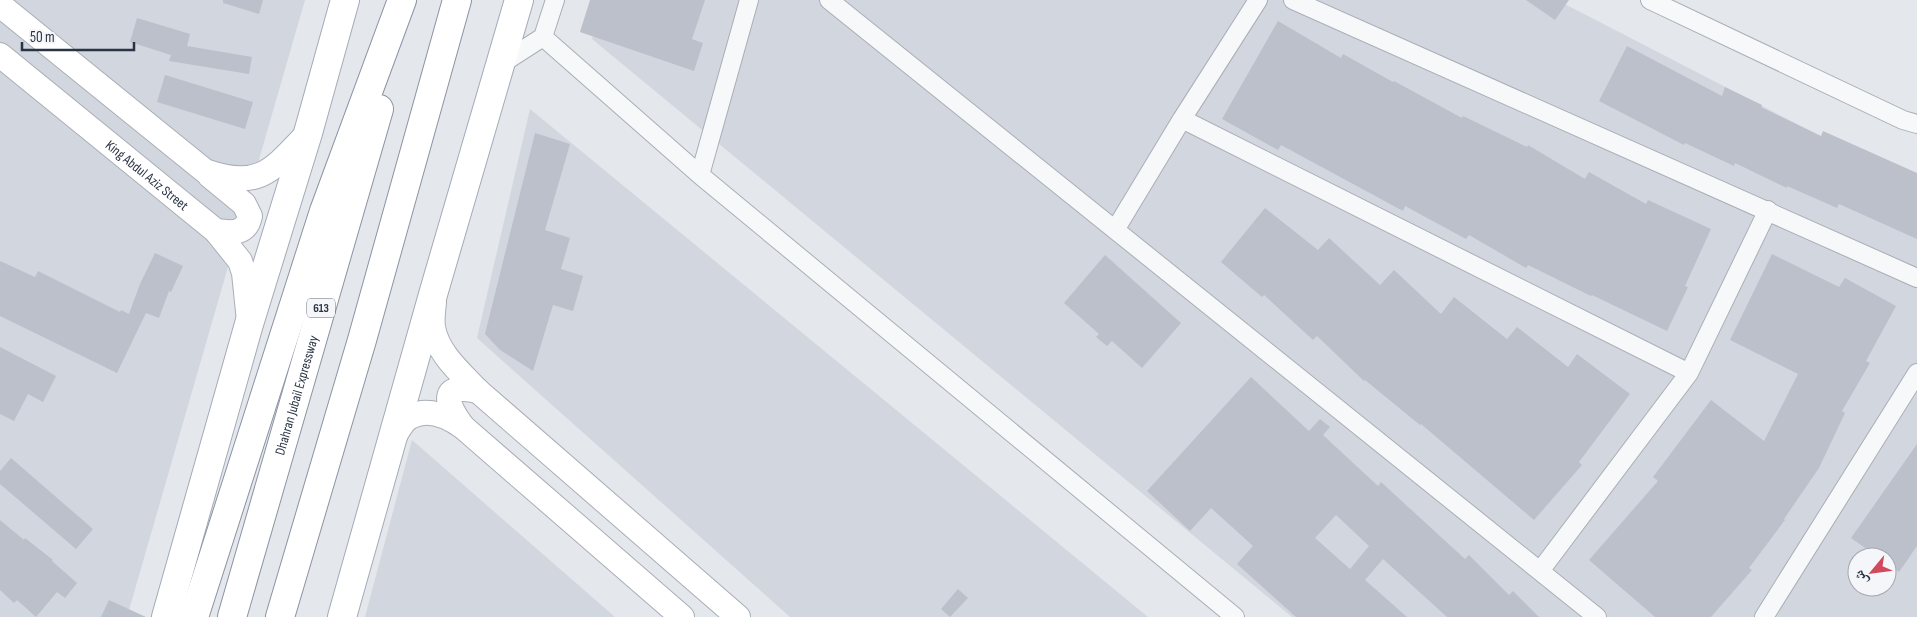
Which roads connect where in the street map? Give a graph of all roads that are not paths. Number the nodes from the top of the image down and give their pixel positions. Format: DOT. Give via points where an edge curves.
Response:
graph roads {
  1 [pos="345,0"];
  2 [pos="402,0"];
  3 [pos="410,0"];
  4 [pos="457,0"];
  5 [pos="519,0"];
  6 [pos="555,0"];
  7 [pos="749,0"];
  8 [pos="829,0"];
  9 [pos="1258,0"];
  10 [pos="1293,0"];
  11 [pos="1650,0"];
  12 [pos="0,6"];
  13 [pos="543,37"];
  14 [pos="0,55"];
  15 [pos="501,64"];
  16 [pos="1182,119"];
  17 [pos="1917,124"];
  18 [pos="308,133"];
  19 [pos="205,171"];
  20 [pos="700,175"];
  21 [pos="1768,210"];
  22 [pos="1116,230"];
  23 [pos="216,231"];
  24 [pos="1917,278"];
  25 [pos="434,291"];
  26 [pos="249,324"];
  27 [pos="1689,373"];
  28 [pos="1917,373"];
  29 [pos="478,391"];
  30 [pos="464,427"];
  31 [pos="391,442"];
  32 [pos="1540,571"];
  33 [pos="166,617"];
  34 [pos="194,617"];
  35 [pos="232,617"];
  36 [pos="280,617"];
  37 [pos="342,617"];
  38 [pos="682,617"];
  39 [pos="738,617"];
  40 [pos="1235,617"];
  41 [pos="1597,617"];
  42 [pos="1764,617"];
  1 -- 18 [label="main road"];
  2 -- 34 [label="main road" via="324,211"];
  3 -- 35 [label="main road, Dhahran Jubail Expressway / 613"];
  4 -- 36 [label="main road"];
  5 -- 15 [label="main road"];
  6 -- 13 [label="street"];
  7 -- 20 [label="street"];
  8 -- 22 [label="street"];
  9 -- 16 [label="street"];
  10 -- 21 [label="street"];
  11 -- 17 [label="street"];
  12 -- 19 [label="street"];
  13 -- 15 [label="street"];
  13 -- 20 [label="street"];
  14 -- 23 [label="street, King Abdul Aziz Street"];
  15 -- 25 [label="main road"];
  16 -- 22 [label="street"];
  16 -- 27 [label="street"];
  18 -- 19 [label="street" via="272,169 258,176 232,180"];
  18 -- 26 [label="main road"];
  19 -- 23 [label="street" via="244,204 250,216 240,231"];
  20 -- 40 [label="street"];
  21 -- 24 [label="street"];
  21 -- 27 [label="street"];
  22 -- 32 [label="street"];
  23 -- 26 [label="street, King Abdul Aziz Street" via="240,261"];
  25 -- 29 [label="street" via="433,327 440,348"];
  25 -- 31 [label="main road"];
  26 -- 33 [label="main road"];
  27 -- 32 [label="street"];
  28 -- 42 [label="street"];
  29 -- 30 [label="street" via="457,390 448,401"];
  29 -- 39 [label="street"];
  30 -- 31 [label="street" via="450,417 423,413 402,423"];
  30 -- 38 [label="street"];
  31 -- 37 [label="main road"];
  32 -- 41 [label="street"];
}
